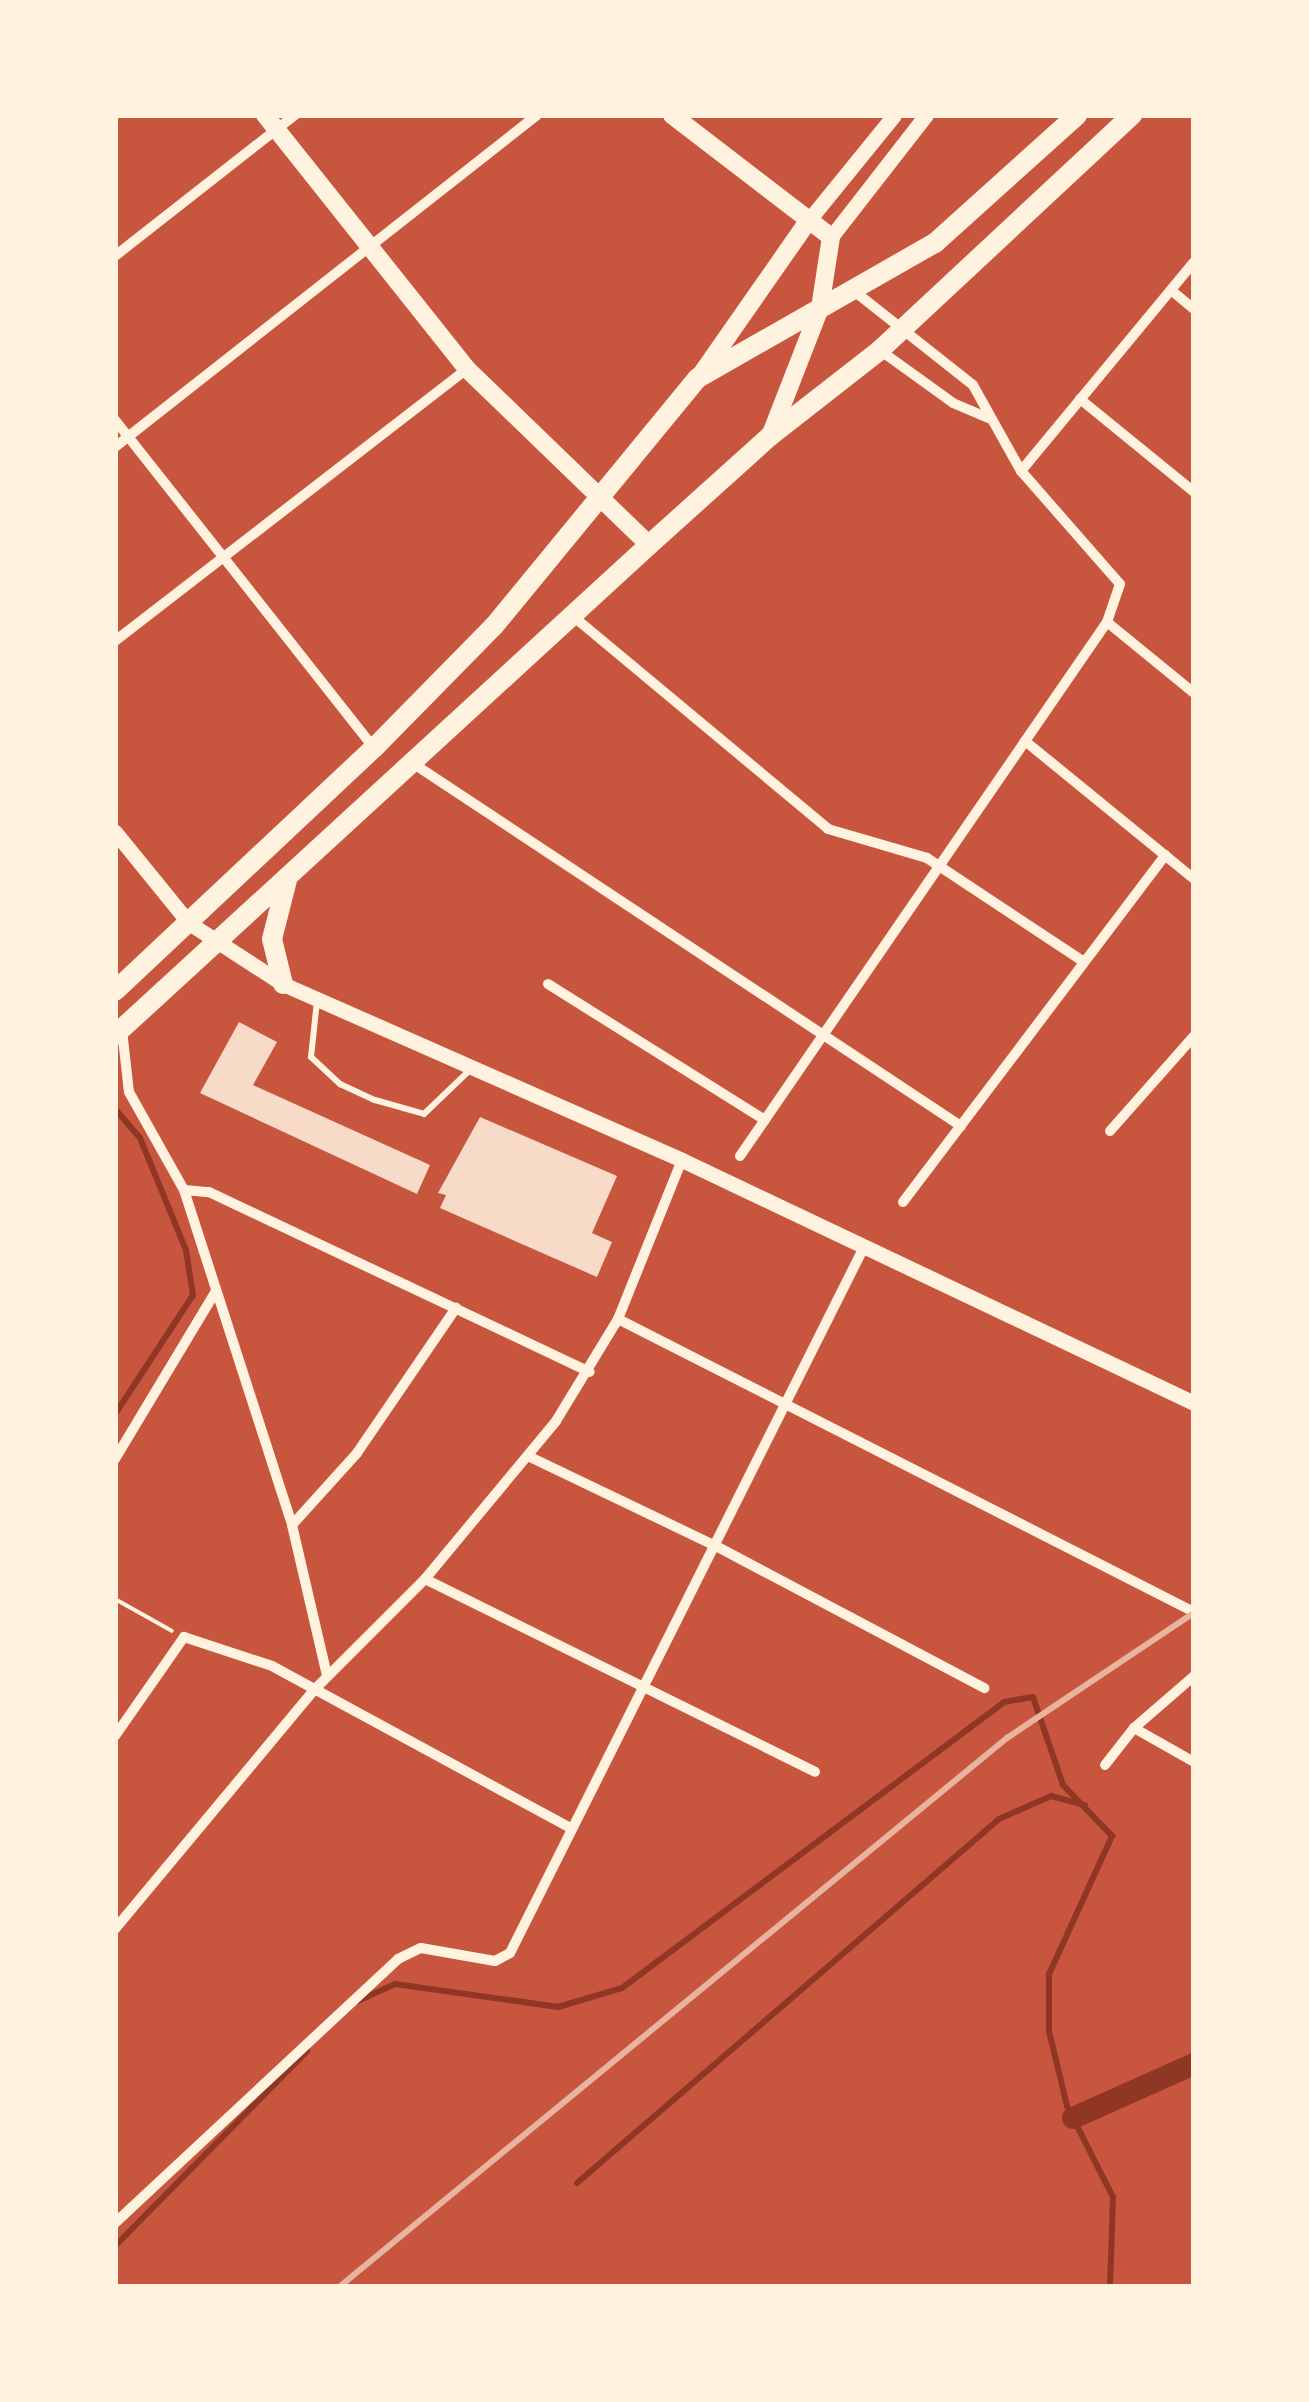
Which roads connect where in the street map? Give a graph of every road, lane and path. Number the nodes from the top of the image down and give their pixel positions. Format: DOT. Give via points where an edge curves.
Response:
graph roads {
  1 [pos="295,115"];
  2 [pos="537,115"];
  3 [pos="672,115"];
  4 [pos="894,115"];
  5 [pos="926,115"];
  6 [pos="1077,115"];
  7 [pos="1132,115"];
  8 [pos="271,122"];
  9 [pos="808,221"];
  10 [pos="830,237"];
  11 [pos="372,248"];
  12 [pos="115,256"];
  13 [pos="1194,262"];
  14 [pos="1170,290"];
  15 [pos="854,291"];
  16 [pos="820,308"];
  17 [pos="1194,309"];
  18 [pos="901,331"];
  19 [pos="880,350"];
  20 [pos="466,369"];
  21 [pos="698,378"];
  22 [pos="1080,399"];
  23 [pos="990,418"];
  24 [pos="115,420"];
  25 [pos="770,436"];
  26 [pos="128,437"];
  27 [pos="115,447"];
  28 [pos="1021,471"];
  29 [pos="1194,492"];
  30 [pos="601,494"];
  31 [pos="649,545"];
  32 [pos="224,557"];
  33 [pos="574,616"];
  34 [pos="1107,622"];
  35 [pos="115,641"];
  36 [pos="1194,693"];
  37 [pos="1025,742"];
  38 [pos="374,748"];
  39 [pos="414,764"];
  40 [pos="115,832"];
  41 [pos="1164,855"];
  42 [pos="940,866"];
  43 [pos="294,871"];
  44 [pos="1194,879"];
  45 [pos="189,922"];
  46 [pos="212,943"];
  47 [pos="1084,962"];
  48 [pos="283,984"];
  49 [pos="548,984"];
  50 [pos="115,990"];
  51 [pos="317,1000"];
  52 [pos="118,1032"];
  53 [pos="823,1036"];
  54 [pos="1194,1036"];
  55 [pos="1183,1048"];
  56 [pos="1194,1057"];
  57 [pos="473,1067"];
  58 [pos="765,1120"];
  59 [pos="961,1126"];
  60 [pos="1110,1131"];
  61 [pos="740,1156"];
  62 [pos="682,1160"];
  63 [pos="184,1190"];
  64 [pos="904,1202"];
  65 [pos="865,1245"];
  66 [pos="216,1291"];
  67 [pos="456,1308"];
  68 [pos="618,1319"];
  69 [pos="590,1372"];
  70 [pos="1194,1403"];
  71 [pos="784,1405"];
  72 [pos="530,1457"];
  73 [pos="115,1459"];
  74 [pos="292,1525"];
  75 [pos="714,1545"];
  76 [pos="425,1579"];
  77 [pos="115,1599"];
  78 [pos="1194,1612"];
  79 [pos="184,1638"];
  80 [pos="327,1676"];
  81 [pos="1194,1676"];
  82 [pos="643,1687"];
  83 [pos="984,1688"];
  84 [pos="314,1690"];
  85 [pos="1134,1728"];
  86 [pos="115,1736"];
  87 [pos="1194,1762"];
  88 [pos="1105,1765"];
  89 [pos="814,1772"];
  90 [pos="572,1828"];
  91 [pos="115,1929"];
  92 [pos="115,2223"];
  1 -- 8 [label="street"];
  2 -- 11 [label="street"];
  3 -- 9 [label="main road"];
  4 -- 9 [label="street"];
  5 -- 10 [label="street"];
  6 -- 15 [label="main road" via="934,243"];
  7 -- 18 [label="main road"];
  8 -- 11 [label="main road"];
  8 -- 12 [label="street"];
  9 -- 10 [label="main road"];
  9 -- 21 [label="main road"];
  10 -- 16 [label="main road"];
  11 -- 20 [label="main road"];
  11 -- 26 [label="street"];
  13 -- 14 [label="street"];
  14 -- 17 [label="street"];
  14 -- 22 [label="street"];
  15 -- 16 [label="main road"];
  15 -- 18 [label="street"];
  16 -- 21 [label="main road"];
  16 -- 25 [label="main road"];
  18 -- 19 [label="main road"];
  18 -- 23 [label="street" via="973,384"];
  19 -- 23 [label="street" via="954,403"];
  19 -- 25 [label="main road"];
  20 -- 30 [label="main road"];
  20 -- 32 [label="street"];
  21 -- 30 [label="main road"];
  22 -- 28 [label="street"];
  22 -- 29 [label="street"];
  23 -- 28 [label="street"];
  24 -- 26 [label="street"];
  25 -- 31 [label="main road"];
  26 -- 27 [label="street"];
  26 -- 32 [label="street"];
  28 -- 34 [label="street" via="1117,575"];
  30 -- 31 [label="main road"];
  30 -- 38 [label="main road" via="494,626"];
  31 -- 33 [label="main road"];
  32 -- 35 [label="street"];
  32 -- 38 [label="street"];
  33 -- 39 [label="main road"];
  33 -- 42 [label="street" via="828,829"];
  34 -- 36 [label="street"];
  34 -- 37 [label="street"];
  37 -- 41 [label="street"];
  37 -- 42 [label="street"];
  38 -- 45 [label="main road"];
  39 -- 43 [label="main road"];
  39 -- 53 [label="street"];
  40 -- 45 [label="street"];
  41 -- 44 [label="street"];
  41 -- 47 [label="street"];
  42 -- 47 [label="street"];
  42 -- 53 [label="street"];
  43 -- 46 [label="main road"];
  43 -- 48 [label="main road" via="274,920"];
  45 -- 46 [label="street"];
  45 -- 50 [label="main road"];
  46 -- 48 [label="street"];
  46 -- 52 [label="main road"];
  47 -- 59 [label="street"];
  48 -- 51 [label="street"];
  49 -- 58 [label="street"];
  51 -- 57 [label="street"];
  51 -- 57 [label="lane" via="311,1057 340,1084 375,1100 424,1114"];
  52 -- 63 [label="street" via="130,1092"];
  53 -- 58 [label="street"];
  53 -- 59 [label="street"];
  54 -- 55 [label="street"];
  55 -- 56 [label="street"];
  55 -- 60 [label="street"];
  57 -- 62 [label="street"];
  58 -- 61 [label="street"];
  59 -- 64 [label="street"];
  62 -- 65 [label="street"];
  62 -- 68 [label="street"];
  63 -- 66 [label="street"];
  63 -- 67 [label="street" via="209,1192"];
  65 -- 70 [label="street"];
  65 -- 71 [label="street"];
  66 -- 73 [label="street"];
  66 -- 74 [label="street"];
  67 -- 69 [label="street"];
  67 -- 74 [label="street" via="357,1453"];
  68 -- 69 [label="street"];
  68 -- 71 [label="street"];
  69 -- 72 [label="street"];
  71 -- 75 [label="street"];
  71 -- 78 [label="street"];
  72 -- 75 [label="street"];
  72 -- 76 [label="street"];
  74 -- 80 [label="street"];
  75 -- 82 [label="street"];
  75 -- 83 [label="street"];
  76 -- 80 [label="street"];
  76 -- 82 [label="street"];
  77 -- 79 [label="path"];
  79 -- 84 [label="street" via="272,1666"];
  79 -- 86 [label="street"];
  80 -- 84 [label="street"];
  81 -- 85 [label="street"];
  82 -- 89 [label="street"];
  82 -- 90 [label="street"];
  84 -- 90 [label="street"];
  84 -- 91 [label="street"];
  85 -- 87 [label="street"];
  85 -- 88 [label="street"];
  90 -- 92 [label="street" via="510,1953 494,1960 421,1948 398,1959"];
}
